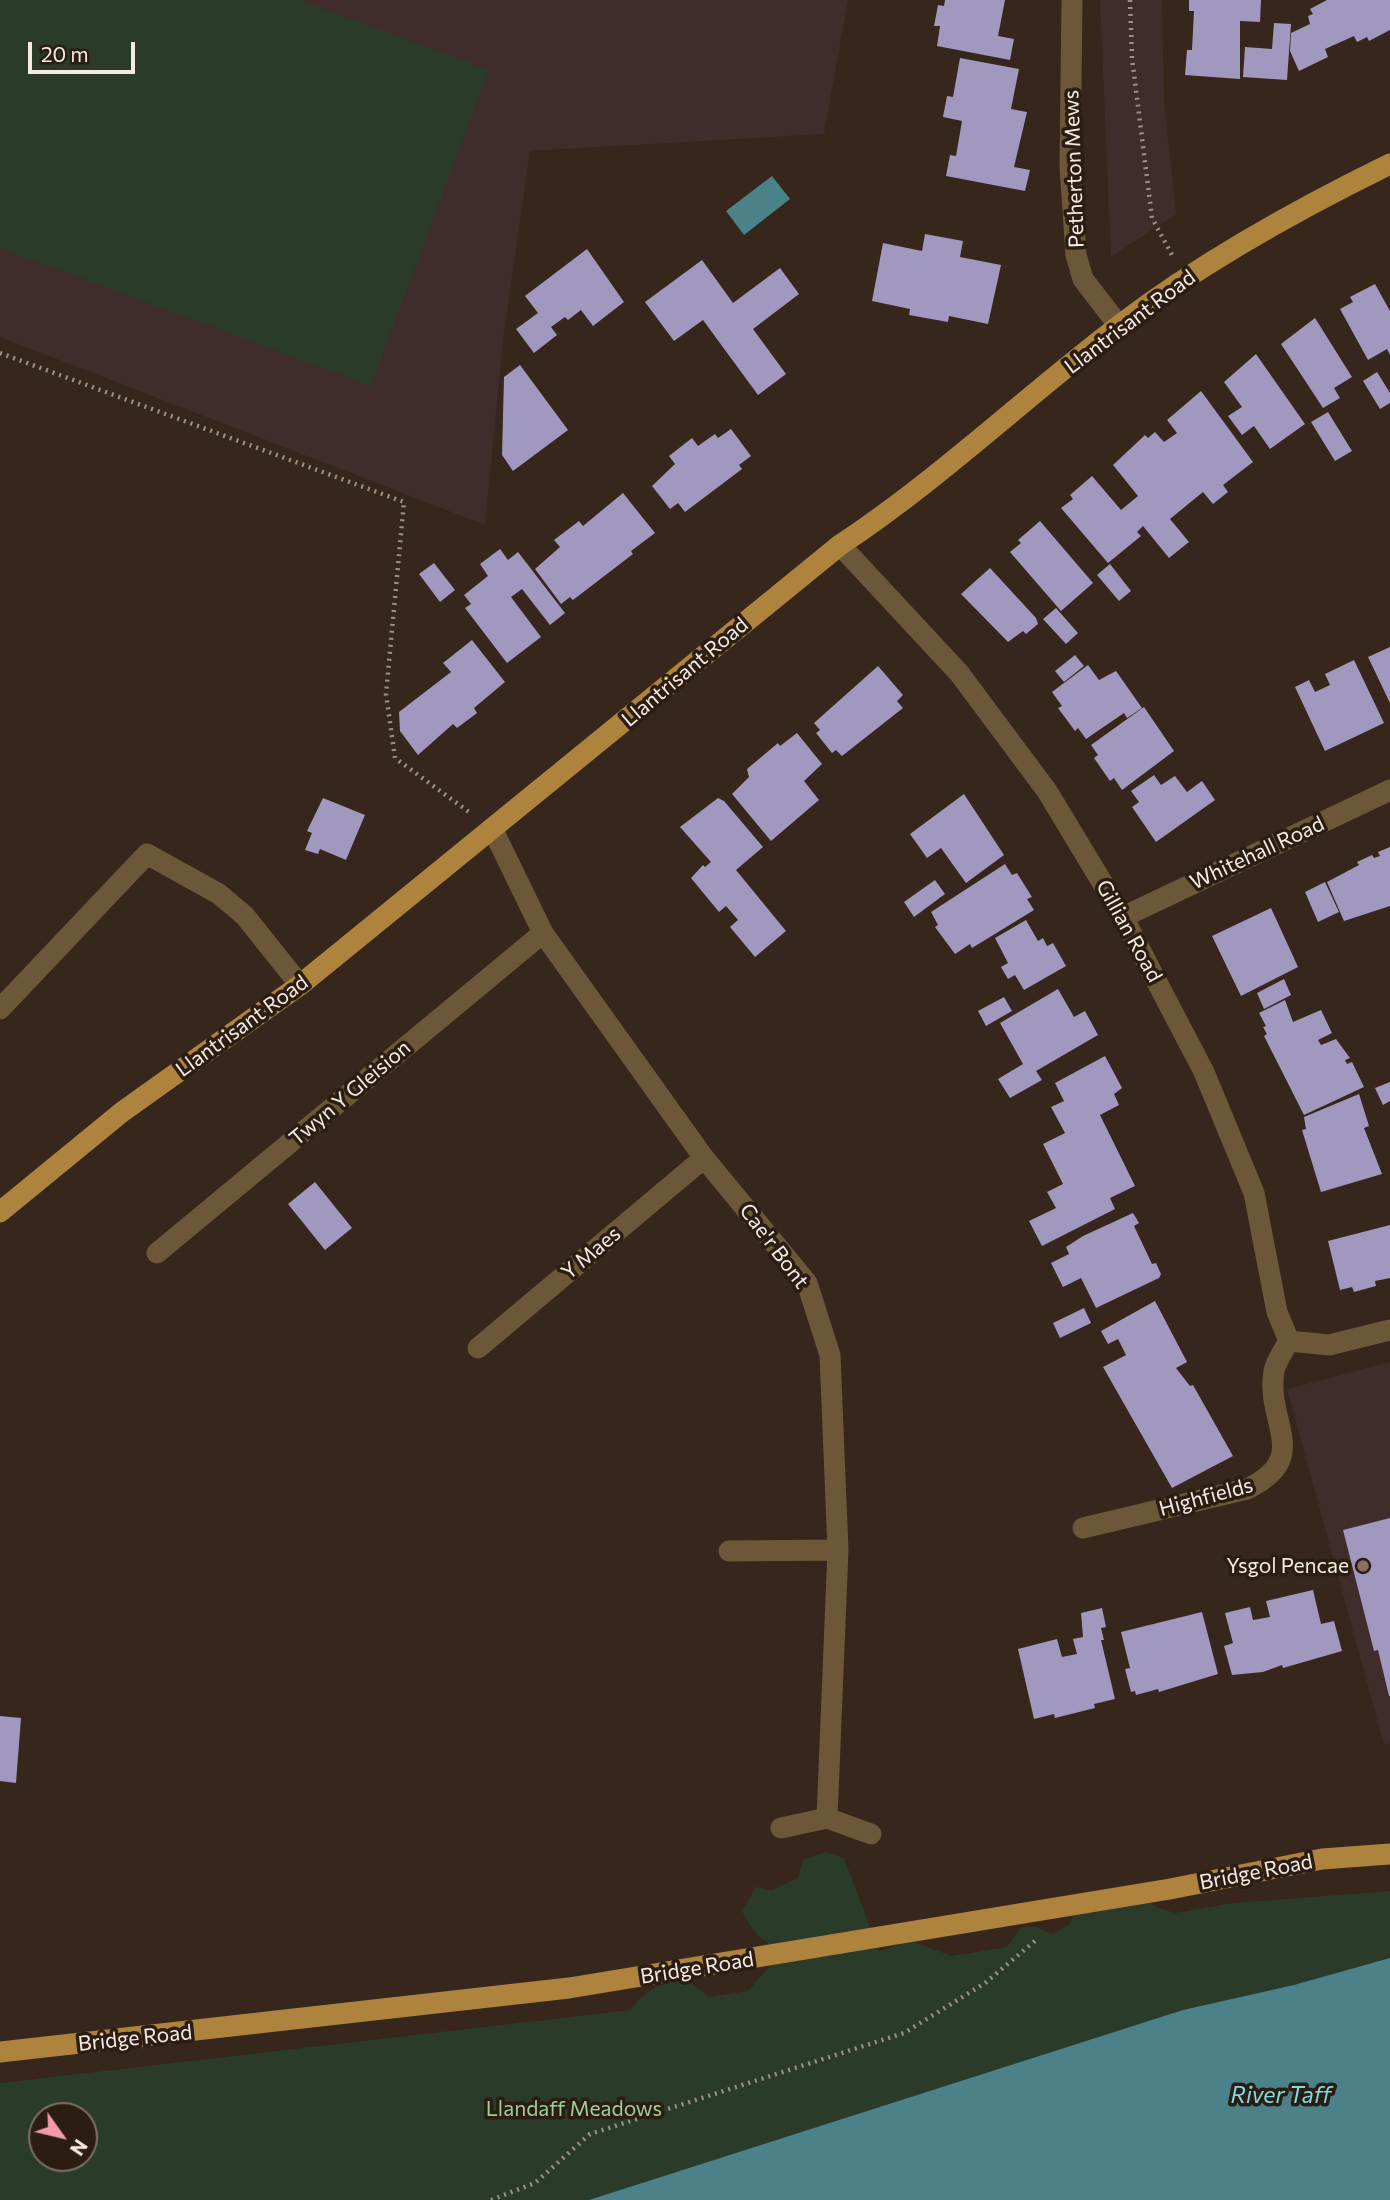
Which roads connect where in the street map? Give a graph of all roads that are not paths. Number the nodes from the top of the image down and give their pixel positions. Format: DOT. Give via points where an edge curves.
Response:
graph roads {
  1 [pos="1072,0"];
  2 [pos="1390,163"];
  3 [pos="1119,326"];
  4 [pos="840,545"];
  5 [pos="1390,790"];
  6 [pos="493,830"];
  7 [pos="1123,917"];
  8 [pos="542,933"];
  9 [pos="300,985"];
  10 [pos="0,1009"];
  11 [pos="704,1158"];
  12 [pos="0,1212"];
  13 [pos="157,1252"];
  14 [pos="1390,1330"];
  15 [pos="1289,1341"];
  16 [pos="478,1348"];
  17 [pos="1083,1528"];
  18 [pos="838,1550"];
  19 [pos="729,1551"];
  20 [pos="827,1818"];
  21 [pos="781,1828"];
  22 [pos="871,1834"];
  23 [pos="1390,1854"];
  24 [pos="0,2052"];
  1 -- 3 [label="street, Petherton Mews" via="1070,167 1076,255 1083,279"];
  2 -- 3 [label="main road, Llantrisant Road" via="1312,202 1185,278"];
  3 -- 4 [label="main road, Llantrisant Road" via="903,503"];
  4 -- 6 [label="main road, Llantrisant Road"];
  4 -- 7 [label="street, Gillian Road" via="959,673 1047,791"];
  5 -- 7 [label="street, Whitehall Road"];
  6 -- 8 [label="street, Cae'r Bont"];
  6 -- 9 [label="main road, Llantrisant Road"];
  7 -- 15 [label="street, Gillian Road" via="1204,1072 1254,1193 1278,1312"];
  8 -- 11 [label="street, Cae'r Bont"];
  8 -- 13 [label="street, Twyn Y Gleision"];
  9 -- 10 [label="street" via="245,916 219,894 147,854"];
  9 -- 12 [label="main road, Llantrisant Road" via="122,1112"];
  11 -- 16 [label="street, Y Maes"];
  11 -- 18 [label="street, Cae'r Bont" via="807,1283 830,1355"];
  14 -- 15 [label="street" via="1329,1345"];
  15 -- 17 [label="street, Highfields" via="1274,1369 1274,1395 1284,1440 1280,1465 1266,1480 1247,1489"];
  18 -- 19 [label="street"];
  18 -- 20 [label="street, Cae'r Bont"];
  20 -- 21 [label="street"];
  20 -- 22 [label="street"];
  23 -- 24 [label="main road, Bridge Road" via="1322,1859 1158,1891 569,1988"];
}
